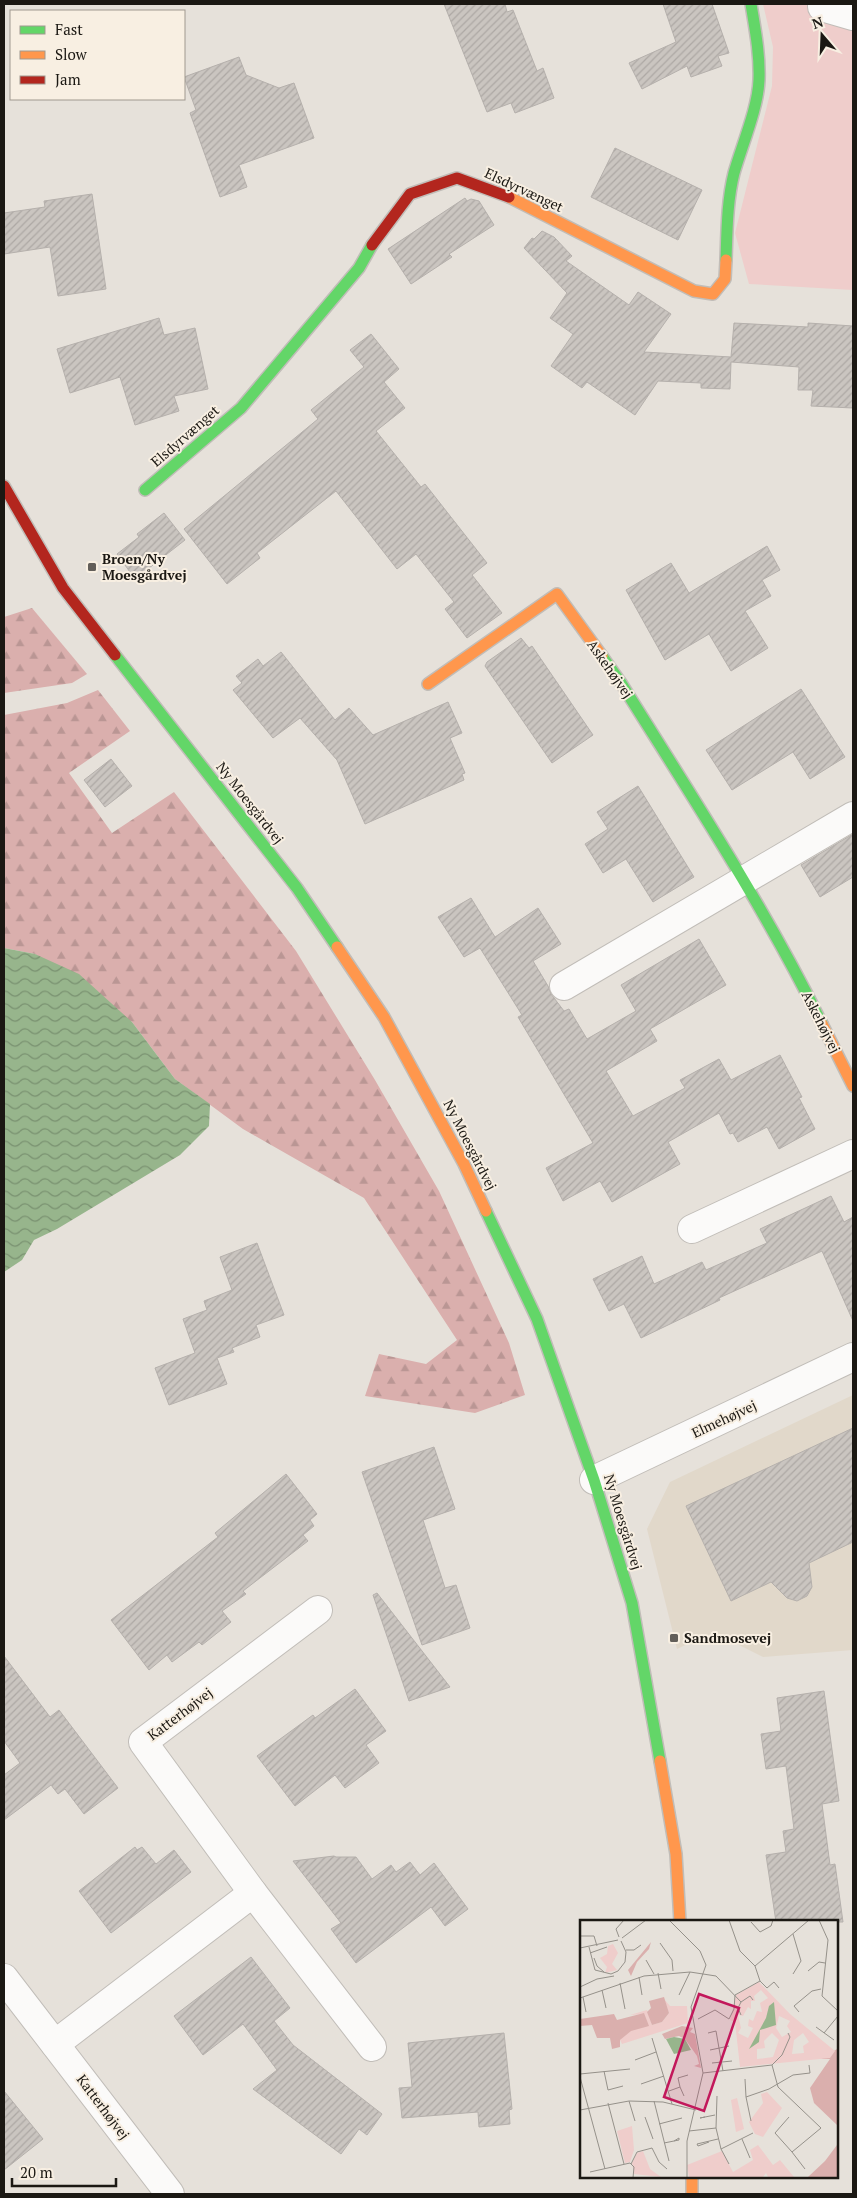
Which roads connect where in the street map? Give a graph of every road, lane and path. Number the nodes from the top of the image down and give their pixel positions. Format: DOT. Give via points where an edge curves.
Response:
graph roads {
  1 [pos="751,4"];
  2 [pos="822,4"];
  3 [pos="853,16"];
  4 [pos="4,486"];
  5 [pos="145,490"];
  6 [pos="428,684"];
  7 [pos="853,816"];
  8 [pos="744,880"];
  9 [pos="564,986"];
  10 [pos="853,1086"];
  11 [pos="853,1154"];
  12 [pos="692,1229"];
  13 [pos="853,1358"];
  14 [pos="594,1480"];
  15 [pos="318,1610"];
  16 [pos="253,1894"];
  17 [pos="680,1920"];
  18 [pos="9,1994"];
  19 [pos="55,2044"];
  20 [pos="372,2047"];
  21 [pos="692,2178"];
  22 [pos="170,2194"];
  23 [pos="692,2194"];
  1 -- 5 [label="street, Elsdyrvænget" via="758,47 759,82 731,192 725,279 713,294 694,291 502,193 457,178 410,194 359,268 241,408"];
  2 -- 3 [label="street" via="822,7"];
  4 -- 14 [label="street, Ny Moesgårdvej" via="63,588 297,888 384,1017 464,1164 537,1319"];
  6 -- 8 [label="street, Askehøjvej" via="556,594 621,683"];
  7 -- 8 [label="street"];
  8 -- 9 [label="street"];
  8 -- 10 [label="street, Askehøjvej" via="803,986"];
  11 -- 12 [label="street"];
  13 -- 14 [label="street, Elmehøjvej"];
  14 -- 17 [label="street, Ny Moesgårdvej" via="632,1603 676,1854"];
  15 -- 16 [label="street, Katterhøjvej" via="143,1742"];
  16 -- 19 [label="street"];
  16 -- 20 [label="street, Katterhøjvej"];
  18 -- 19 [label="street, Katterhøjvej"];
  19 -- 22 [label="street, Katterhøjvej"];
  21 -- 23 [label="street"];
}
